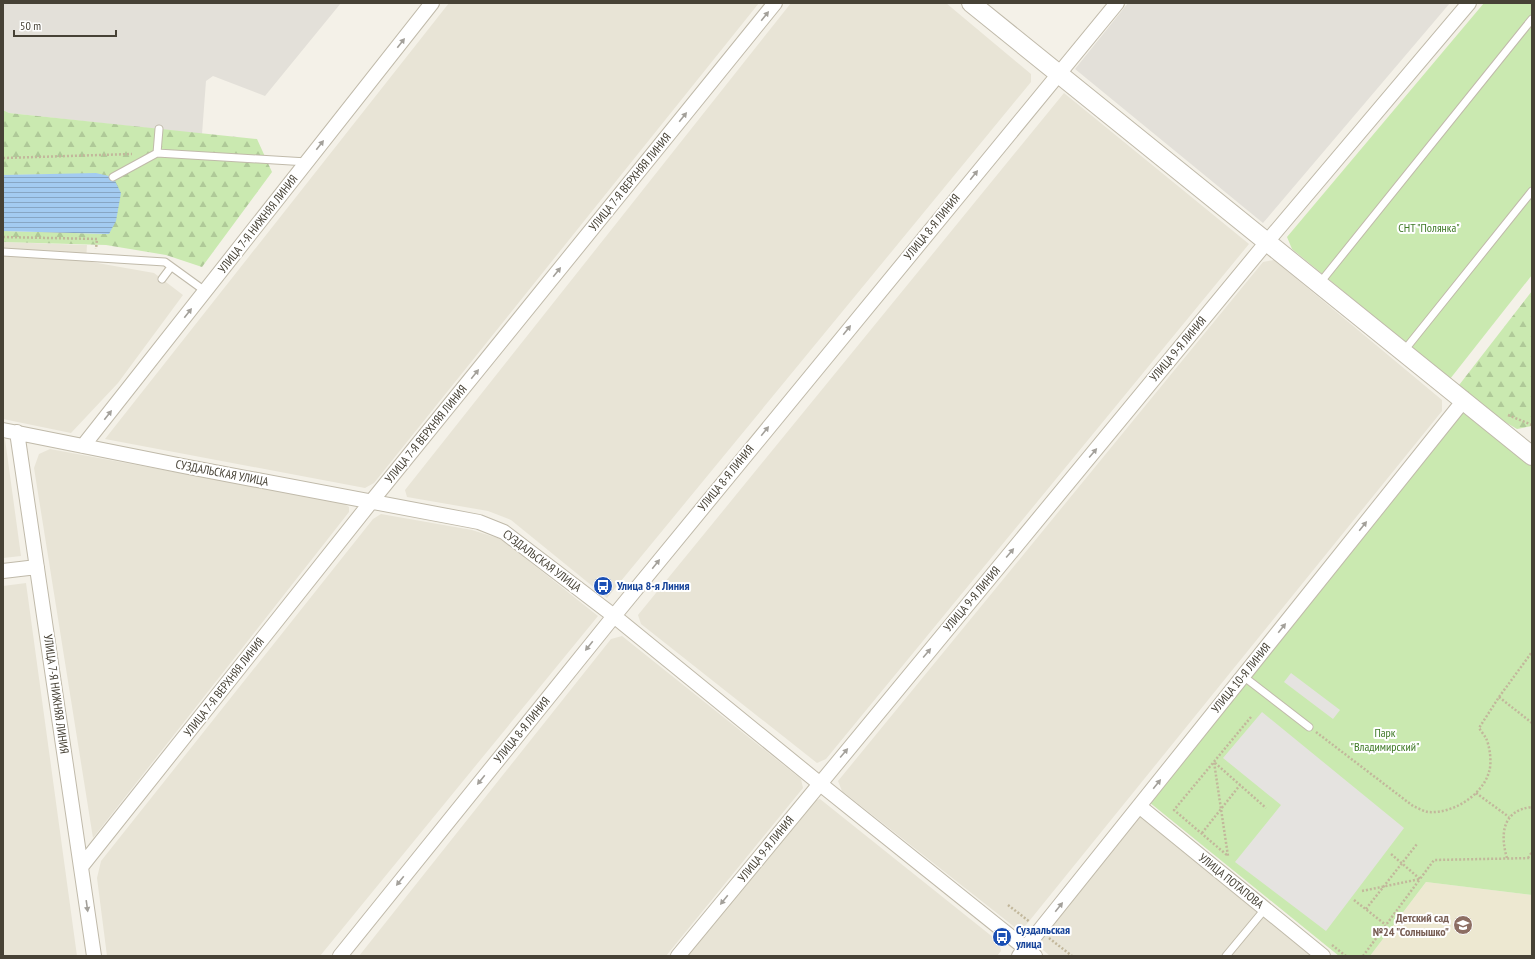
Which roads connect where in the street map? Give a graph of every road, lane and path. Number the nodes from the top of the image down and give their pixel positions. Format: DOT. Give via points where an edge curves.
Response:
graph roads {
  1 [pos="432,3"];
  2 [pos="775,3"];
  3 [pos="971,3"];
  4 [pos="1117,3"];
  5 [pos="1469,3"];
  6 [pos="1532,19"];
  7 [pos="1058,73"];
  8 [pos="159,129"];
  9 [pos="157,153"];
  10 [pos="3,158"];
  11 [pos="307,162"];
  12 [pos="113,177"];
  13 [pos="1532,191"];
  14 [pos="3,237"];
  15 [pos="1266,243"];
  16 [pos="3,252"];
  17 [pos="96,258"];
  18 [pos="171,267"];
  19 [pos="162,279"];
  20 [pos="1318,284"];
  21 [pos="205,292"];
  22 [pos="1403,352"];
  23 [pos="1464,400"];
  24 [pos="3,430"];
  25 [pos="18,432"];
  26 [pos="83,446"];
  27 [pos="1532,456"];
  28 [pos="371,502"];
  29 [pos="37,567"];
  30 [pos="3,571"];
  31 [pos="614,616"];
  32 [pos="1532,652"];
  33 [pos="1243,676"];
  34 [pos="1499,697"];
  35 [pos="1251,717"];
  36 [pos="1532,723"];
  37 [pos="1309,727"];
  38 [pos="1214,762"];
  39 [pos="819,784"];
  40 [pos="1240,785"];
  41 [pos="1476,793"];
  42 [pos="1139,806"];
  43 [pos="1532,807"];
  44 [pos="1266,808"];
  45 [pos="1220,810"];
  46 [pos="1509,817"];
  47 [pos="1202,834"];
  48 [pos="1417,844"];
  49 [pos="1532,852"];
  50 [pos="1391,854"];
  51 [pos="1507,858"];
  52 [pos="1528,858"];
  53 [pos="1532,858"];
  54 [pos="1402,863"];
  55 [pos="81,867"];
  56 [pos="1420,879"];
  57 [pos="1384,886"];
  58 [pos="1362,891"];
  59 [pos="1354,900"];
  60 [pos="1265,909"];
  61 [pos="1366,909"];
  62 [pos="1386,925"];
  63 [pos="1026,954"];
  64 [pos="94,956"];
  65 [pos="340,956"];
  66 [pos="678,956"];
  67 [pos="1226,956"];
  68 [pos="1323,956"];
  69 [pos="1362,956"];
  11 -- 1 [label="street, УЛИЦА 7-Я НИЖНЯЯ ЛИНИЯ, one-way"];
  28 -- 2 [label="street, УЛИЦА 7-Я ВЕРХНЯЯ ЛИНИЯ, one-way"];
  3 -- 7 [label="street"];
  4 -- 7 [label="street, УЛИЦА 8-Я ЛИНИЯ"];
  5 -- 15 [label="street, УЛИЦА 9-Я ЛИНИЯ"];
  6 -- 20 [label="lane"];
  7 -- 15 [label="street"];
  31 -- 7 [label="street, УЛИЦА 8-Я ЛИНИЯ, one-way"];
  8 -- 9 [label="lane"];
  9 -- 10 [label="path"];
  9 -- 11 [label="lane"];
  9 -- 12 [label="lane"];
  11 -- 21 [label="street, УЛИЦА 7-Я НИЖНЯЯ ЛИНИЯ"];
  13 -- 22 [label="lane"];
  14 -- 17 [label="path" via="97,239"];
  15 -- 20 [label="street"];
  39 -- 15 [label="street, УЛИЦА 9-Я ЛИНИЯ, one-way"];
  16 -- 17 [label="lane"];
  17 -- 18 [label="lane" via="165,262"];
  18 -- 19 [label="lane"];
  18 -- 21 [label="lane"];
  20 -- 22 [label="street"];
  26 -- 21 [label="street, УЛИЦА 7-Я НИЖНЯЯ ЛИНИЯ, one-way"];
  22 -- 23 [label="street"];
  23 -- 27 [label="street"];
  33 -- 23 [label="street, УЛИЦА 10-Я ЛИНИЯ, one-way"];
  24 -- 25 [label="street, СУЗДАЛЬСКАЯ УЛИЦА"];
  25 -- 26 [label="street, СУЗДАЛЬСКАЯ УЛИЦА"];
  25 -- 29 [label="street, УЛИЦА 7-Я НИЖНЯЯ ЛИНИЯ"];
  26 -- 28 [label="street, СУЗДАЛЬСКАЯ УЛИЦА"];
  28 -- 31 [label="street, СУЗДАЛЬСКАЯ УЛИЦА" via="479,522 504,532"];
  28 -- 55 [label="street, УЛИЦА 7-Я ВЕРХНЯЯ ЛИНИЯ"];
  29 -- 30 [label="street"];
  29 -- 55 [label="street, УЛИЦА 7-Я НИЖНЯЯ ЛИНИЯ"];
  31 -- 39 [label="street, СУЗДАЛЬСКАЯ УЛИЦА"];
  31 -- 65 [label="street, УЛИЦА 8-Я ЛИНИЯ, one-way"];
  32 -- 34 [label="path"];
  33 -- 37 [label="lane"];
  42 -- 33 [label="street, УЛИЦА 10-Я ЛИНИЯ, one-way"];
  34 -- 36 [label="path"];
  34 -- 41 [label="path" via="1479,728 1486,738 1490,753 1489,772"];
  35 -- 38 [label="path"];
  37 -- 41 [label="path" via="1413,806 1428,812 1442,811 1460,805"];
  38 -- 40 [label="path"];
  38 -- 45 [label="path"];
  38 -- 47 [label="path" via="1174,810"];
  39 -- 63 [label="street, СУЗДАЛЬСКАЯ УЛИЦА"];
  39 -- 66 [label="street, УЛИЦА 9-Я ЛИНИЯ, one-way"];
  40 -- 44 [label="path"];
  40 -- 45 [label="path"];
  41 -- 46 [label="path"];
  42 -- 60 [label="street, УЛИЦА ПОТАПОВА"];
  63 -- 42 [label="street, УЛИЦА 10-Я ЛИНИЯ, one-way"];
  43 -- 46 [label="path" via="1519,810"];
  45 -- 47 [label="path"];
  45 -- 47 [label="path" via="1228,856"];
  46 -- 51 [label="path" via="1503,831 1503,846"];
  48 -- 54 [label="path"];
  49 -- 52 [label="path"];
  50 -- 54 [label="path"];
  51 -- 52 [label="path"];
  51 -- 56 [label="path" via="1434,860"];
  52 -- 53 [label="path"];
  54 -- 56 [label="path"];
  54 -- 57 [label="path"];
  55 -- 64 [label="street, УЛИЦА 7-Я НИЖНЯЯ ЛИНИЯ, one-way"];
  56 -- 57 [label="path"];
  56 -- 62 [label="path"];
  57 -- 58 [label="path"];
  57 -- 61 [label="path"];
  59 -- 61 [label="path"];
  60 -- 67 [label="lane"];
  60 -- 68 [label="street, УЛИЦА ПОТАПОВА"];
  61 -- 62 [label="path"];
  62 -- 69 [label="path"];
}
